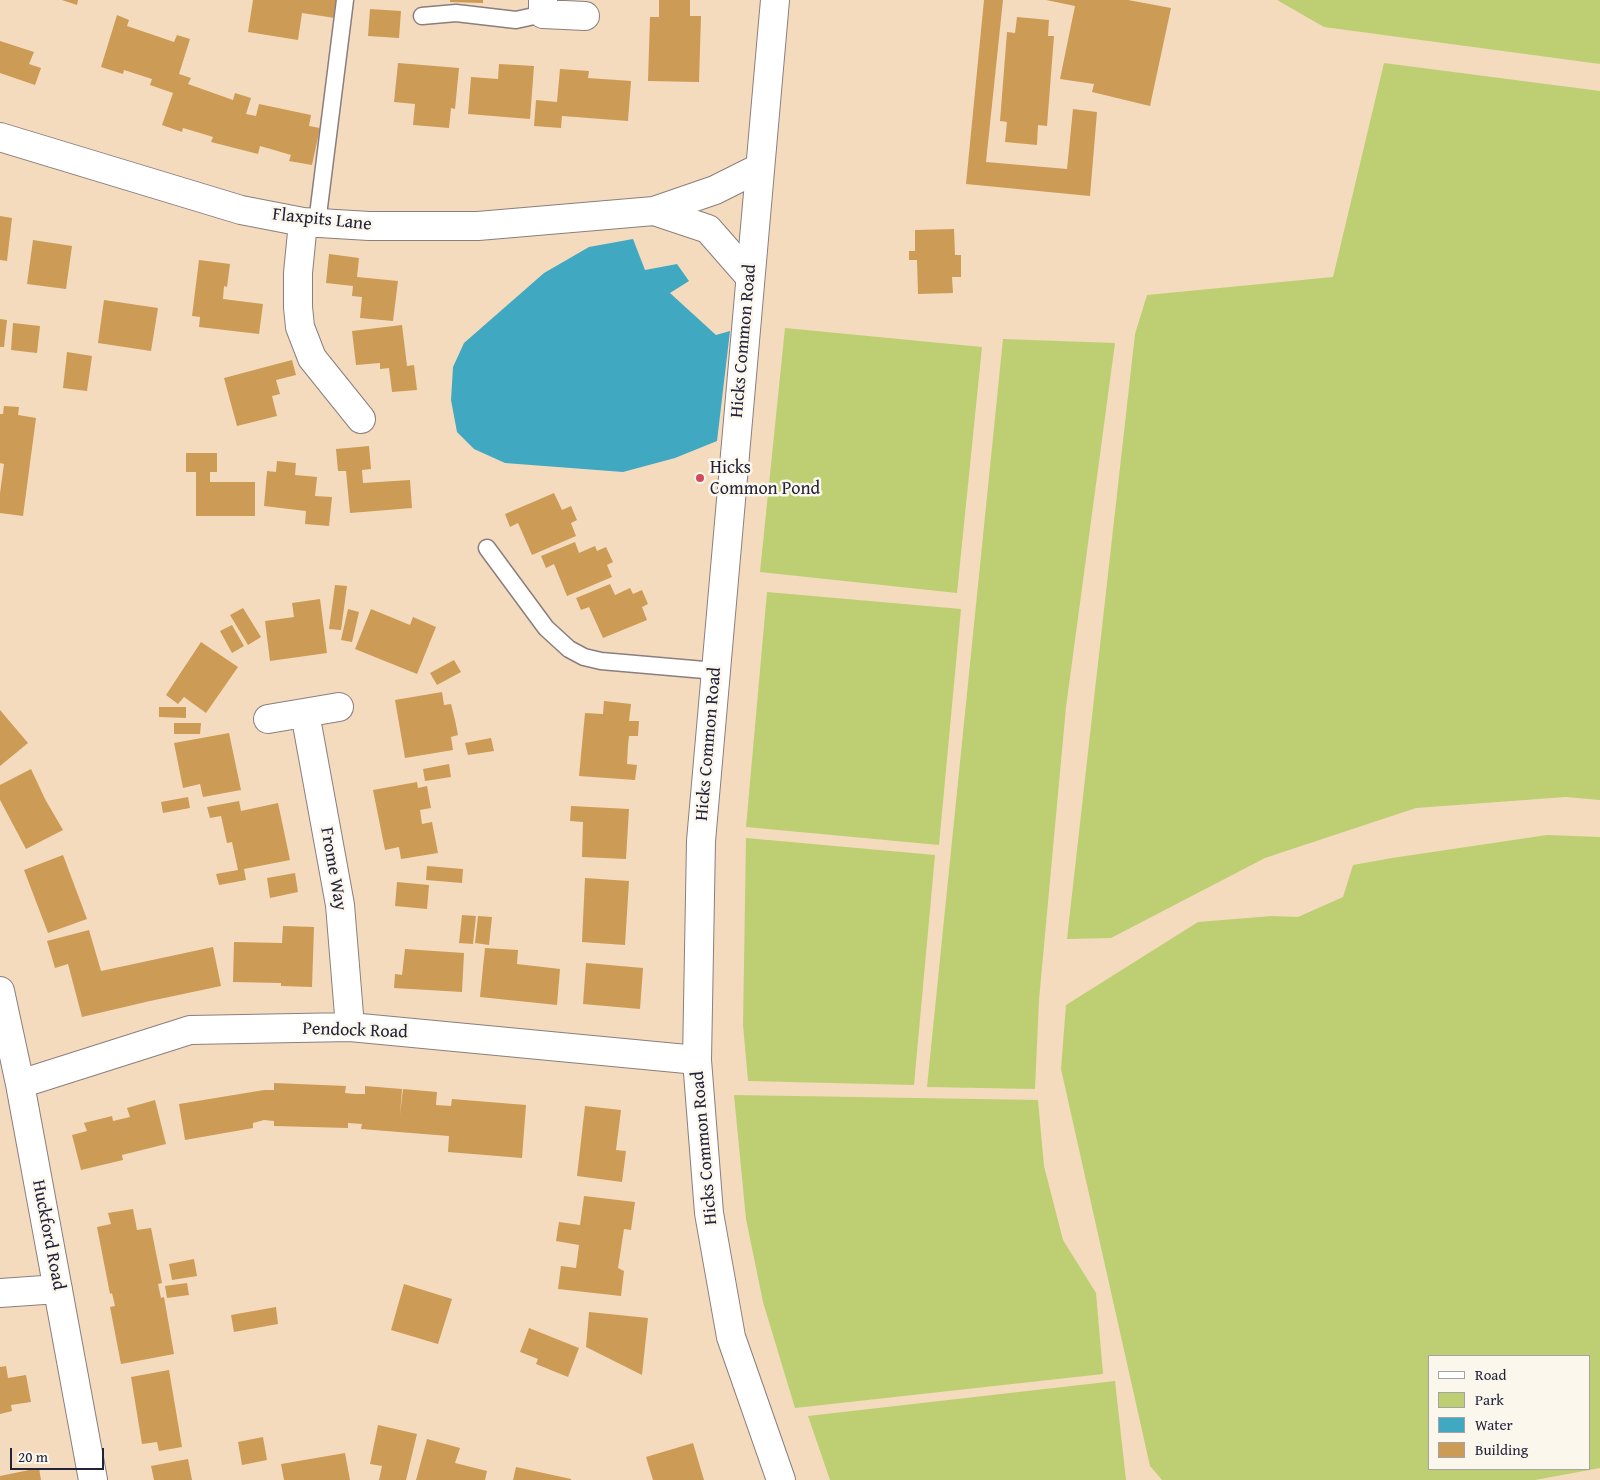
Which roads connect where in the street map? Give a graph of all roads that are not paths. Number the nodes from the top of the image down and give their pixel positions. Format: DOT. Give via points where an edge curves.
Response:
graph roads {
  1 [pos="345,0"];
  2 [pos="775,0"];
  3 [pos="543,7"];
  4 [pos="422,16"];
  5 [pos="584,16"];
  6 [pos="0,138"];
  7 [pos="759,168"];
  8 [pos="654,211"];
  9 [pos="310,222"];
  10 [pos="750,277"];
  11 [pos="361,419"];
  12 [pos="488,548"];
  13 [pos="716,671"];
  14 [pos="339,707"];
  15 [pos="305,713"];
  16 [pos="268,719"];
  17 [pos="0,991"];
  18 [pos="350,1027"];
  19 [pos="697,1060"];
  20 [pos="20,1084"];
  21 [pos="58,1289"];
  22 [pos="0,1293"];
  23 [pos="93,1480"];
  24 [pos="781,1480"];
  1 -- 9 [label="lane"];
  2 -- 7 [label="street, Hicks Common Road"];
  3 -- 4 [label="lane" via="516,20 456,13"];
  3 -- 5 [label="street"];
  6 -- 9 [label="street, Flaxpits Lane" via="241,210"];
  7 -- 8 [label="street, Flaxpits Lane" via="715,190"];
  7 -- 10 [label="street, Hicks Common Road"];
  8 -- 9 [label="street, Flaxpits Lane" via="478,226 369,226"];
  8 -- 10 [label="street, Flaxpits Lane" via="708,228"];
  9 -- 11 [label="street" via="298,273 300,326 312,358"];
  10 -- 13 [label="street, Hicks Common Road"];
  12 -- 13 [label="lane" via="546,628 569,649 601,661"];
  13 -- 19 [label="street, Hicks Common Road" via="701,842"];
  14 -- 15 [label="street"];
  15 -- 16 [label="street"];
  15 -- 18 [label="street, Frome Way" via="340,905"];
  17 -- 20 [label="street, Huckford Road"];
  18 -- 19 [label="street, Pendock Road"];
  18 -- 20 [label="street, Pendock Road" via="190,1030"];
  19 -- 24 [label="street, Hicks Common Road" via="709,1213 731,1337"];
  20 -- 21 [label="street, Huckford Road"];
  21 -- 22 [label="street"];
  21 -- 23 [label="street, Huckford Road"];
}
